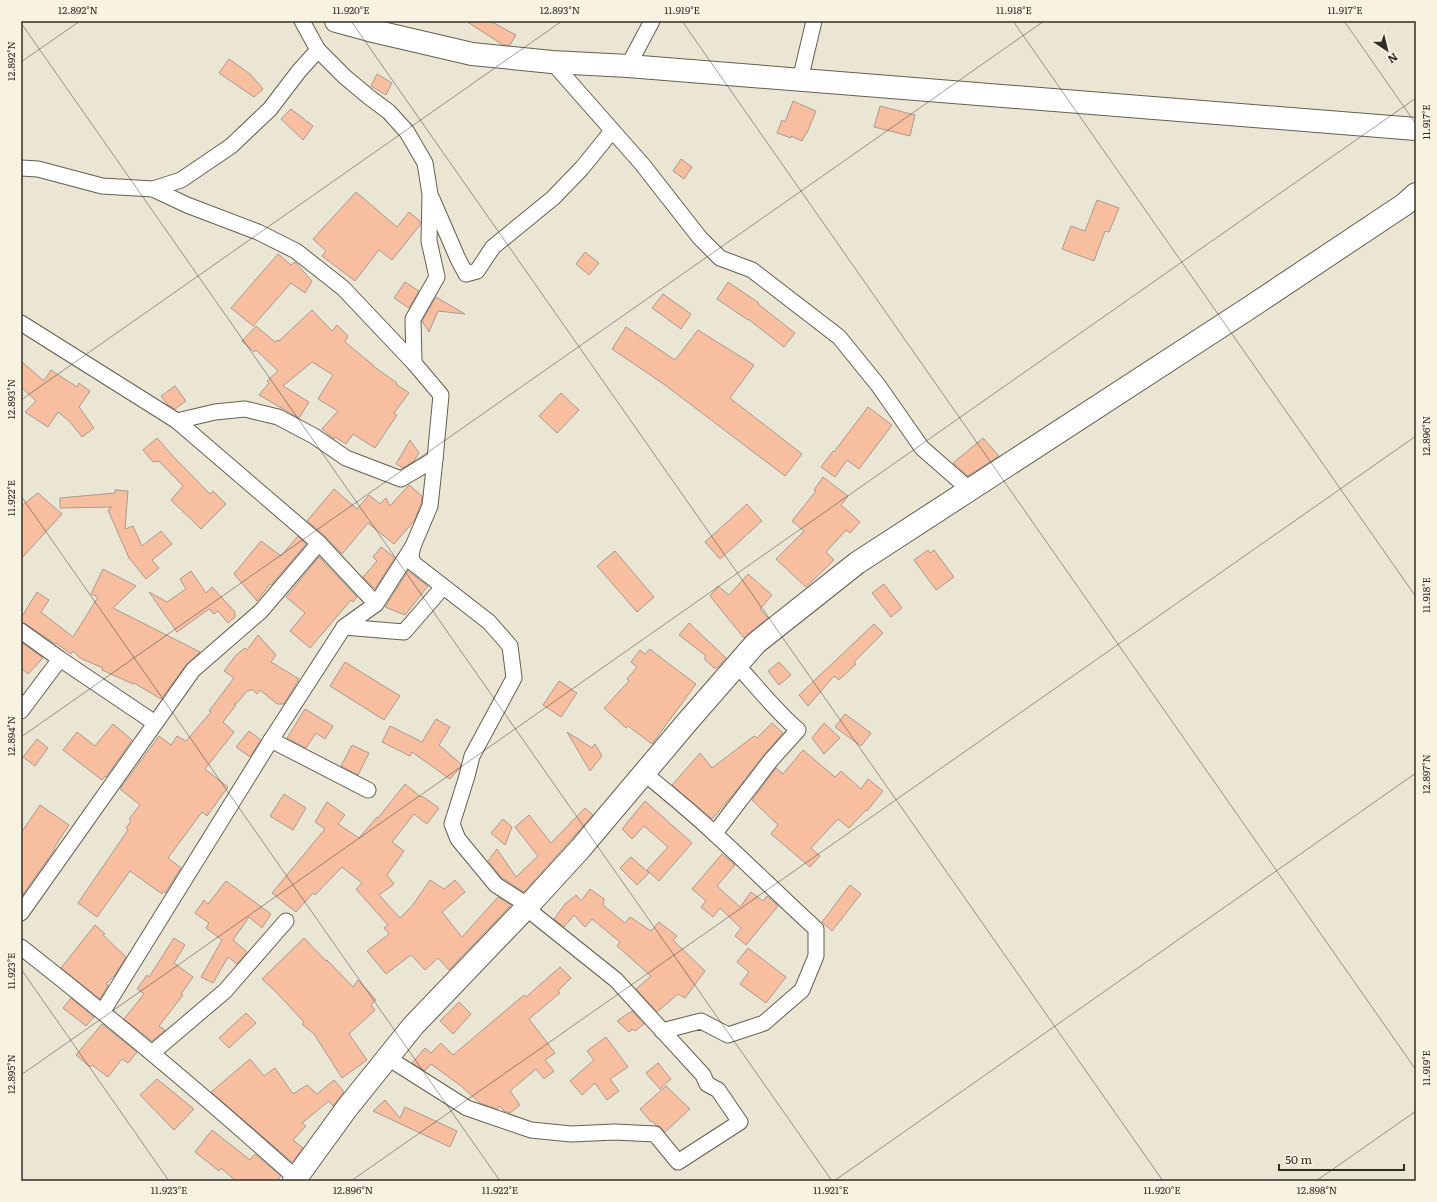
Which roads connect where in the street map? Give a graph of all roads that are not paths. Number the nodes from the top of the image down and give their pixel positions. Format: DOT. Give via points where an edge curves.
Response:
graph roads {
  1 [pos="302,21"];
  2 [pos="336,21"];
  3 [pos="652,21"];
  4 [pos="814,21"];
  5 [pos="318,50"];
  6 [pos="552,62"];
  7 [pos="628,66"];
  8 [pos="800,80"];
  9 [pos="1416,129"];
  10 [pos="612,131"];
  11 [pos="21,168"];
  12 [pos="153,189"];
  13 [pos="430,194"];
  14 [pos="1416,194"];
  15 [pos="21,324"];
  16 [pos="414,363"];
  17 [pos="177,421"];
  18 [pos="435,459"];
  19 [pos="970,490"];
  20 [pos="319,543"];
  21 [pos="413,546"];
  22 [pos="443,587"];
  23 [pos="376,604"];
  24 [pos="344,627"];
  25 [pos="21,631"];
  26 [pos="60,659"];
  27 [pos="737,665"];
  28 [pos="21,710"];
  29 [pos="155,723"];
  30 [pos="271,740"];
  31 [pos="644,773"];
  32 [pos="368,790"];
  33 [pos="715,833"];
  34 [pos="526,908"];
  35 [pos="21,913"];
  36 [pos="286,921"];
  37 [pos="21,947"];
  38 [pos="103,1011"];
  39 [pos="662,1031"];
  40 [pos="152,1053"];
  41 [pos="388,1058"];
  42 [pos="295,1180"];
  1 -- 5 [label="street"];
  2 -- 6 [label="street" via="472,54"];
  3 -- 7 [label="street"];
  4 -- 8 [label="street"];
  5 -- 12 [label="street" via="270,109 231,146 181,180"];
  5 -- 13 [label="street" via="351,82 389,112 407,132 424,163"];
  6 -- 7 [label="street"];
  6 -- 10 [label="street"];
  7 -- 8 [label="street"];
  8 -- 9 [label="street"];
  10 -- 13 [label="street" via="582,168 552,198 493,247 477,271 466,274"];
  10 -- 19 [label="street" via="642,164 700,238 720,258 752,270 839,337 878,385 922,448"];
  11 -- 12 [label="street" via="38,169 102,186"];
  12 -- 16 [label="street" via="258,232 296,251 343,288"];
  13 -- 16 [label="street" via="429,241 437,277 413,319"];
  14 -- 19 [label="street" via="1405,204 1249,308"];
  15 -- 17 [label="street"];
  16 -- 18 [label="street" via="441,395"];
  17 -- 18 [label="street" via="215,412 245,409 278,417 314,436 346,458 401,479"];
  17 -- 20 [label="street"];
  18 -- 21 [label="street" via="430,506"];
  19 -- 27 [label="street" via="857,562 756,643"];
  20 -- 23 [label="street"];
  20 -- 29 [label="street" via="261,611 193,670"];
  21 -- 22 [label="street" via="413,564"];
  21 -- 23 [label="street"];
  22 -- 24 [label="street" via="404,632"];
  22 -- 34 [label="street" via="489,622 510,646 514,678 472,756 452,824 458,839 496,885 518,899"];
  23 -- 24 [label="street"];
  24 -- 30 [label="street"];
  25 -- 26 [label="street"];
  26 -- 28 [label="street"];
  26 -- 29 [label="street"];
  27 -- 31 [label="street"];
  27 -- 33 [label="street" via="782,716 798,730 771,760"];
  29 -- 35 [label="street"];
  30 -- 32 [label="street"];
  30 -- 38 [label="street"];
  31 -- 33 [label="street"];
  31 -- 34 [label="street"];
  33 -- 39 [label="street" via="816,928 816,956 802,990 764,1023 728,1035 701,1021"];
  34 -- 39 [label="street" via="616,980"];
  34 -- 41 [label="street" via="413,1026"];
  36 -- 40 [label="street" via="225,991"];
  37 -- 38 [label="street"];
  38 -- 40 [label="street"];
  39 -- 41 [label="street" via="703,1075 707,1084 718,1090 740,1122 678,1162 655,1134 571,1134 532,1130 467,1108"];
  40 -- 42 [label="street" via="232,1120"];
  41 -- 42 [label="street" via="347,1108"];
}
